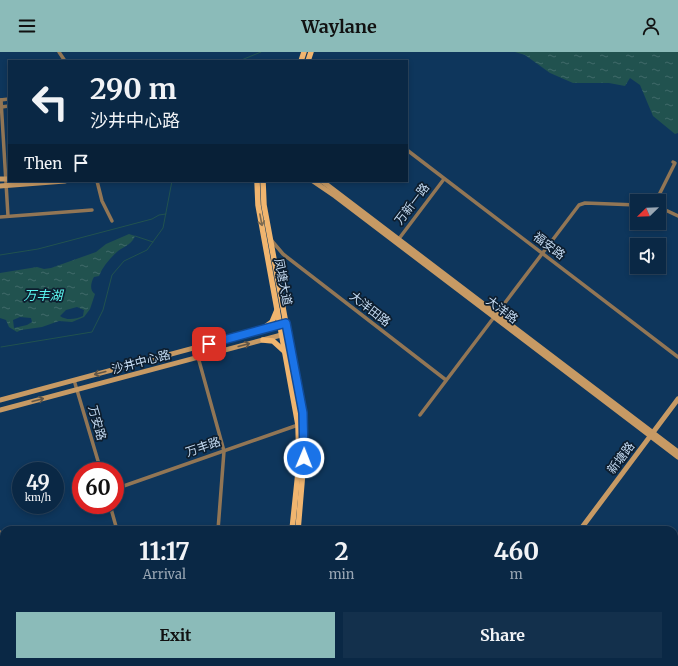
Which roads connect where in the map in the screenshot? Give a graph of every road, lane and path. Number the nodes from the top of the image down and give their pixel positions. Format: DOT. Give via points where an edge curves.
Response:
graph roads {
  1 [pos="1,100"];
  2 [pos="8,106"];
  3 [pos="1,107"];
  4 [pos="408,151"];
  5 [pos="672,162"];
  6 [pos="0,179"];
  7 [pos="8,179"];
  8 [pos="444,179"];
  9 [pos="53,182"];
  10 [pos="97,182"];
  11 [pos="257,182"];
  12 [pos="263,182"];
  13 [pos="314,182"];
  14 [pos="323,182"];
  15 [pos="0,186"];
  16 [pos="6,186"];
  17 [pos="660,194"];
  18 [pos="630,204"];
  19 [pos="92,210"];
  20 [pos="666,210"];
  21 [pos="8,216"];
  22 [pos="678,216"];
  23 [pos="0,217"];
  24 [pos="112,221"];
  25 [pos="270,237"];
  26 [pos="397,241"];
  27 [pos="542,253"];
  28 [pos="283,254"];
  29 [pos="274,260"];
  30 [pos="277,308"];
  31 [pos="495,315"];
  32 [pos="283,324"];
  33 [pos="262,330"];
  34 [pos="285,334"];
  35 [pos="262,340"];
  36 [pos="198,357"];
  37 [pos="286,357"];
  38 [pos="678,357"];
  39 [pos="74,380"];
  40 [pos="446,380"];
  41 [pos="77,389"];
  42 [pos="678,399"];
  43 [pos="0,400"];
  44 [pos="0,410"];
  45 [pos="420,415"];
  46 [pos="298,425"];
  47 [pos="651,434"];
  48 [pos="224,451"];
  49 [pos="678,452"];
  50 [pos="678,457"];
  51 [pos="97,462"];
  52 [pos="124,486"];
  53 [pos="113,514"];
  54 [pos="117,526"];
  55 [pos="218,526"];
  56 [pos="292,526"];
  57 [pos="298,526"];
  58 [pos="583,526"];
  1 -- 3 [label="street"];
  2 -- 3 [label="street"];
  3 -- 7 [label="street"];
  4 -- 8 [label="street, 福安路"];
  5 -- 17 [label="street" via="675,163"];
  6 -- 7 [label="street"];
  7 -- 16 [label="street"];
  8 -- 26 [label="street, 万新一路"];
  8 -- 27 [label="street, 福安路"];
  9 -- 16 [label="street"];
  10 -- 24 [label="street" via="102,201"];
  11 -- 30 [label="main road, 凤塘大道, one-way" via="258,205"];
  12 -- 25 [label="main road, 凤塘大道"];
  13 -- 26 [label="street, 大洋路"];
  14 -- 26 [label="street, 大洋路"];
  15 -- 16 [label="street"];
  16 -- 21 [label="street"];
  18 -- 27 [label="street" via="579,205"];
  19 -- 21 [label="street"];
  20 -- 22 [label="street"];
  21 -- 23 [label="street"];
  25 -- 28 [label="street, 大洋田路"];
  25 -- 29 [label="main road, 凤塘大道"];
  26 -- 31 [label="street, 大洋路"];
  27 -- 31 [label="street"];
  27 -- 38 [label="street, 福安路"];
  28 -- 29 [label="street"];
  28 -- 40 [label="street, 大洋田路"];
  29 -- 32 [label="main road, 凤塘大道"];
  30 -- 32 [label="main road, 凤塘大道"];
  30 -- 33 [label="main road" via="273,321"];
  31 -- 40 [label="street"];
  31 -- 47 [label="street, 大洋路"];
  32 -- 33 [label="street, 沙井中心路"];
  32 -- 34 [label="main road, 凤塘大道"];
  33 -- 39 [label="street, 沙井中心路, one-way"];
  34 -- 35 [label="street, 沙井中心路"];
  34 -- 37 [label="main road, 凤塘大道"];
  34 -- 57 [label="main road, 凤塘大道" via="302,406 305,436"];
  36 -- 35 [label="street, 沙井中心路, one-way"];
  35 -- 37 [label="main road" via="277,344"];
  36 -- 41 [label="street, 沙井中心路"];
  36 -- 48 [label="street"];
  37 -- 46 [label="main road, 凤塘大道"];
  39 -- 41 [label="street, 万安路"];
  39 -- 43 [label="street, 沙井中心路"];
  40 -- 45 [label="street"];
  44 -- 41 [label="street, 沙井中心路, one-way"];
  41 -- 51 [label="street, 万安路"];
  42 -- 47 [label="street, 新塘路"];
  46 -- 48 [label="street, 万丰路"];
  46 -- 56 [label="main road, 凤塘大道" via="299,463"];
  47 -- 49 [label="street, 大洋路"];
  47 -- 50 [label="street, 大洋路"];
  47 -- 58 [label="street, 新塘路"];
  48 -- 52 [label="street, 万丰路"];
  48 -- 55 [label="street"];
  53 -- 54 [label="street"];
}
